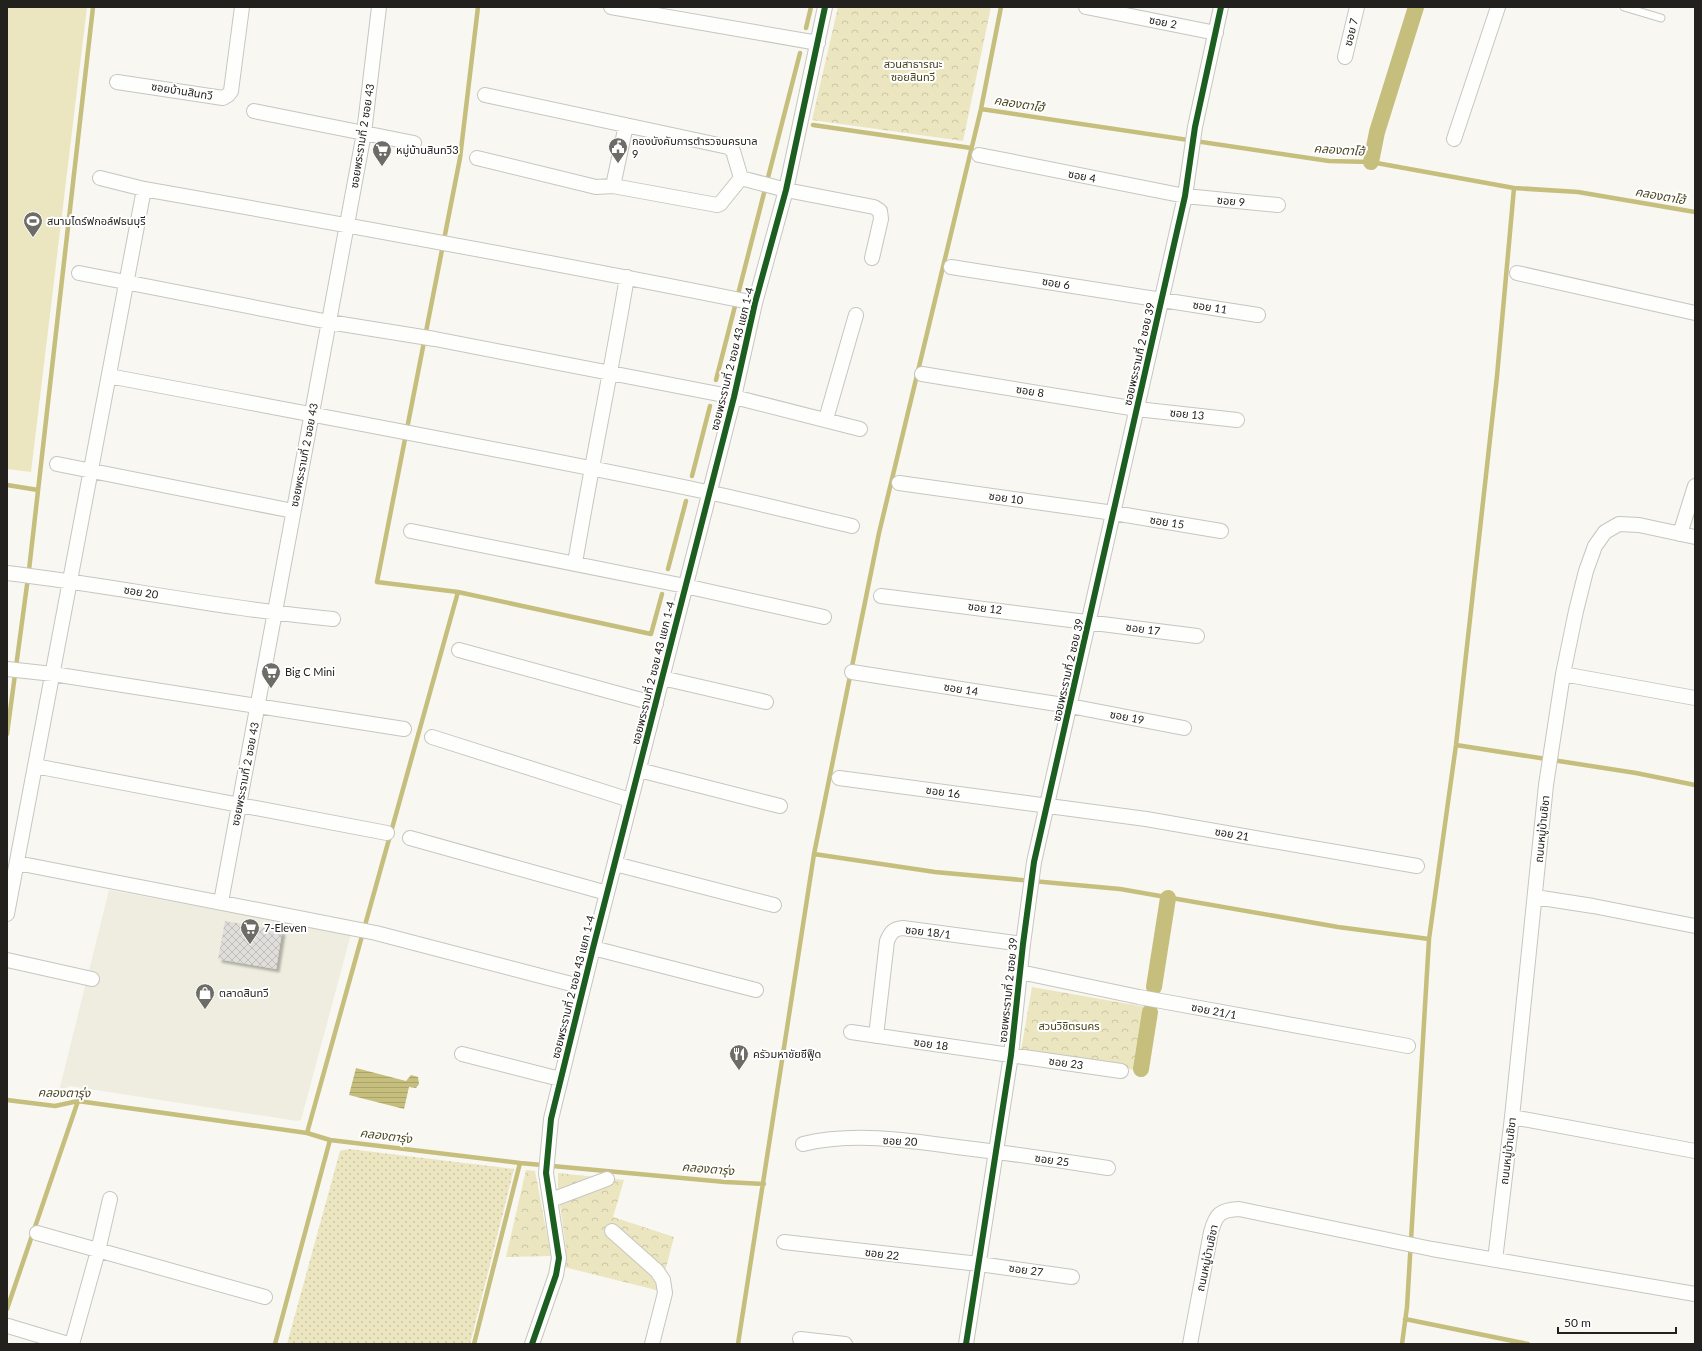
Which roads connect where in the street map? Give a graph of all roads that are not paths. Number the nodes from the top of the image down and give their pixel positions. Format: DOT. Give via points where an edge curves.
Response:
graph roads {
  1 [pos="242,7"];
  2 [pos="379,7"];
  3 [pos="611,7"];
  4 [pos="825,7"];
  5 [pos="1086,7"];
  6 [pos="1221,7"];
  7 [pos="1357,7"];
  8 [pos="1498,7"];
  9 [pos="1624,7"];
  10 [pos="666,12"];
  11 [pos="1661,18"];
  12 [pos="1216,33"];
  13 [pos="818,43"];
  14 [pos="1345,57"];
  15 [pos="118,82"];
  16 [pos="485,95"];
  17 [pos="254,111"];
  18 [pos="626,125"];
  19 [pos="364,133"];
  20 [pos="1454,139"];
  21 [pos="414,143"];
  22 [pos="979,155"];
  23 [pos="477,158"];
  24 [pos="100,178"];
  25 [pos="741,178"];
  26 [pos="613,186"];
  27 [pos="144,189"];
  28 [pos="786,190"];
  29 [pos="1185,196"];
  30 [pos="1278,205"];
  31 [pos="347,225"];
  32 [pos="872,258"];
  33 [pos="951,267"];
  34 [pos="78,273"];
  35 [pos="1517,273"];
  36 [pos="627,277"];
  37 [pos="126,281"];
  38 [pos="1162,299"];
  39 [pos="755,303"];
  40 [pos="1695,313"];
  41 [pos="856,315"];
  42 [pos="1258,315"];
  43 [pos="329,322"];
  44 [pos="611,374"];
  45 [pos="922,374"];
  46 [pos="109,376"];
  47 [pos="734,397"];
  48 [pos="1137,409"];
  49 [pos="312,415"];
  50 [pos="826,420"];
  51 [pos="1237,420"];
  52 [pos="860,429"];
  53 [pos="57,464"];
  54 [pos="591,468"];
  55 [pos="91,471"];
  56 [pos="899,484"];
  57 [pos="1695,486"];
  58 [pos="709,492"];
  59 [pos="293,512"];
  60 [pos="1114,513"];
  61 [pos="852,526"];
  62 [pos="1221,530"];
  63 [pos="411,531"];
  64 [pos="1680,534"];
  65 [pos="1695,537"];
  66 [pos="575,563"];
  67 [pos="11,573"];
  68 [pos="70,580"];
  69 [pos="686,586"];
  70 [pos="881,596"];
  71 [pos="274,614"];
  72 [pos="824,617"];
  73 [pos="333,619"];
  74 [pos="1090,621"];
  75 [pos="1197,636"];
  76 [pos="459,650"];
  77 [pos="7,669"];
  78 [pos="852,672"];
  79 [pos="53,674"];
  80 [pos="1563,674"];
  81 [pos="662,678"];
  82 [pos="1695,698"];
  83 [pos="766,702"];
  84 [pos="656,704"];
  85 [pos="1070,706"];
  86 [pos="257,707"];
  87 [pos="1184,728"];
  88 [pos="404,729"];
  89 [pos="432,737"];
  90 [pos="35,766"];
  91 [pos="639,770"];
  92 [pos="840,778"];
  93 [pos="630,800"];
  94 [pos="239,805"];
  95 [pos="780,806"];
  96 [pos="1047,806"];
  97 [pos="387,833"];
  98 [pos="410,838"];
  99 [pos="17,863"];
  100 [pos="615,864"];
  101 [pos="1417,866"];
  102 [pos="608,893"];
  103 [pos="1535,897"];
  104 [pos="220,902"];
  105 [pos="774,905"];
  106 [pos="7,914"];
  107 [pos="1695,926"];
  108 [pos="1023,944"];
  109 [pos="593,948"];
  110 [pos="7,960"];
  111 [pos="1020,972"];
  112 [pos="92,979"];
  113 [pos="583,987"];
  114 [pos="756,990"];
  115 [pos="852,1032"];
  116 [pos="876,1036"];
  117 [pos="1408,1046"];
  118 [pos="462,1054"];
  119 [pos="1011,1055"];
  120 [pos="1122,1071"];
  121 [pos="560,1080"];
  122 [pos="1512,1117"];
  123 [pos="803,1144"];
  124 [pos="1695,1151"];
  125 [pos="997,1152"];
  126 [pos="1108,1168"];
  127 [pos="607,1179"];
  128 [pos="110,1199"];
  129 [pos="551,1200"];
  130 [pos="612,1231"];
  131 [pos="37,1234"];
  132 [pos="784,1242"];
  133 [pos="98,1251"];
  134 [pos="1495,1260"];
  135 [pos="980,1264"];
  136 [pos="1072,1277"];
  137 [pos="1695,1294"];
  138 [pos="265,1297"];
  139 [pos="8,1326"];
  140 [pos="800,1339"];
  141 [pos="68,1344"];
  142 [pos="72,1344"];
  143 [pos="532,1344"];
  144 [pos="652,1344"];
  145 [pos="846,1344"];
  146 [pos="966,1344"];
  147 [pos="1190,1344"];
  1 -- 15 [label="street, ซอยบ้านสินทวี" via="231,90 228,95 223,98"];
  2 -- 19 [label="street, ซอยพระรามที่ 2 ซอย 43"];
  3 -- 10 [label="street"];
  4 -- 13 [label="street, ซอยพระรามที่ 2 ซอย 43 แยก 1-4"];
  5 -- 12 [label="street, ซอย 2"];
  6 -- 12 [label="street, ซอยพระรามที่ 2 ซอย 39"];
  7 -- 14 [label="street, ซอย 7"];
  8 -- 20 [label="street"];
  9 -- 11 [label="lane"];
  10 -- 13 [label="street"];
  12 -- 29 [label="street, ซอยพระรามที่ 2 ซอย 39" via="1195,127"];
  13 -- 28 [label="street, ซอยพระรามที่ 2 ซอย 43 แยก 1-4"];
  16 -- 18 [label="street"];
  17 -- 19 [label="street"];
  18 -- 25 [label="street" via="728,147 733,151"];
  18 -- 26 [label="street"];
  19 -- 21 [label="street"];
  19 -- 31 [label="street, ซอยพระรามที่ 2 ซอย 43"];
  22 -- 29 [label="street, ซอย 4"];
  23 -- 26 [label="street" via="596,187"];
  24 -- 27 [label="street"];
  25 -- 26 [label="street" via="717,205"];
  25 -- 28 [label="street"];
  27 -- 31 [label="street"];
  27 -- 37 [label="street"];
  28 -- 32 [label="street" via="874,207 880,211 881,219"];
  28 -- 39 [label="street, ซอยพระรามที่ 2 ซอย 43 แยก 1-4"];
  29 -- 30 [label="street, ซอย 9"];
  29 -- 38 [label="street, ซอยพระรามที่ 2 ซอย 39"];
  31 -- 36 [label="street"];
  31 -- 43 [label="street, ซอยพระรามที่ 2 ซอย 43"];
  33 -- 38 [label="street, ซอย 6"];
  34 -- 37 [label="street"];
  35 -- 40 [label="street"];
  36 -- 39 [label="street"];
  36 -- 44 [label="street"];
  37 -- 43 [label="street"];
  37 -- 46 [label="street"];
  38 -- 42 [label="street, ซอย 11"];
  38 -- 48 [label="street, ซอยพระรามที่ 2 ซอย 39"];
  39 -- 47 [label="street, ซอยพระรามที่ 2 ซอย 43 แยก 1-4"];
  41 -- 50 [label="street"];
  43 -- 44 [label="street" via="435,339"];
  43 -- 49 [label="street, ซอยพระรามที่ 2 ซอย 43"];
  44 -- 47 [label="street"];
  44 -- 54 [label="street"];
  45 -- 48 [label="street, ซอย 8"];
  46 -- 49 [label="street"];
  46 -- 55 [label="street"];
  47 -- 50 [label="street"];
  47 -- 58 [label="street, ซอยพระรามที่ 2 ซอย 43 แยก 1-4"];
  48 -- 51 [label="street, ซอย 13"];
  48 -- 60 [label="street, ซอยพระรามที่ 2 ซอย 39"];
  49 -- 54 [label="street"];
  49 -- 59 [label="street, ซอยพระรามที่ 2 ซอย 43"];
  50 -- 52 [label="street"];
  53 -- 55 [label="street"];
  54 -- 58 [label="street"];
  54 -- 66 [label="street"];
  55 -- 59 [label="street"];
  55 -- 68 [label="street"];
  56 -- 60 [label="street, ซอย 10"];
  57 -- 64 [label="street"];
  58 -- 61 [label="street"];
  58 -- 69 [label="street, ซอยพระรามที่ 2 ซอย 43 แยก 1-4"];
  59 -- 71 [label="street, ซอยพระรามที่ 2 ซอย 43"];
  60 -- 62 [label="street, ซอย 15"];
  60 -- 74 [label="street, ซอยพระรามที่ 2 ซอย 39"];
  63 -- 66 [label="street"];
  64 -- 65 [label="street, ถนนหมู่บ้านชิชา"];
  64 -- 80 [label="street, ถนนหมู่บ้านชิชา" via="1639,525 1618,524 1605,532 1595,546 1586,571"];
  66 -- 69 [label="street"];
  67 -- 68 [label="street, ซอย 20"];
  68 -- 71 [label="street, ซอย 20"];
  68 -- 79 [label="street"];
  69 -- 72 [label="street"];
  69 -- 81 [label="street, ซอยพระรามที่ 2 ซอย 43 แยก 1-4"];
  70 -- 74 [label="street, ซอย 12"];
  71 -- 73 [label="street, ซอย 20"];
  71 -- 86 [label="street, ซอยพระรามที่ 2 ซอย 43"];
  74 -- 75 [label="street, ซอย 17"];
  74 -- 85 [label="street, ซอยพระรามที่ 2 ซอย 39"];
  76 -- 84 [label="street"];
  77 -- 79 [label="street"];
  78 -- 85 [label="street, ซอย 14"];
  79 -- 86 [label="street"];
  79 -- 90 [label="street"];
  80 -- 82 [label="street"];
  80 -- 103 [label="street, ถนนหมู่บ้านชิชา" via="1546,785"];
  81 -- 83 [label="street"];
  81 -- 84 [label="street, ซอยพระรามที่ 2 ซอย 43 แยก 1-4"];
  84 -- 91 [label="street, ซอยพระรามที่ 2 ซอย 43 แยก 1-4"];
  85 -- 87 [label="street, ซอย 19"];
  85 -- 96 [label="street, ซอยพระรามที่ 2 ซอย 39"];
  86 -- 88 [label="street"];
  86 -- 94 [label="street, ซอยพระรามที่ 2 ซอย 43"];
  89 -- 93 [label="street"];
  90 -- 94 [label="street"];
  90 -- 99 [label="street"];
  91 -- 93 [label="street, ซอยพระรามที่ 2 ซอย 43 แยก 1-4"];
  91 -- 95 [label="street"];
  92 -- 96 [label="street, ซอย 16"];
  93 -- 100 [label="street, ซอยพระรามที่ 2 ซอย 43 แยก 1-4"];
  94 -- 97 [label="street"];
  94 -- 104 [label="street, ซอยพระรามที่ 2 ซอย 43"];
  96 -- 101 [label="street, ซอย 21" via="1146,819"];
  96 -- 108 [label="street, ซอยพระรามที่ 2 ซอย 39" via="1034,862"];
  98 -- 102 [label="street"];
  99 -- 104 [label="street"];
  99 -- 106 [label="street"];
  100 -- 102 [label="street, ซอยพระรามที่ 2 ซอย 43 แยก 1-4"];
  100 -- 105 [label="street"];
  102 -- 109 [label="street, ซอยพระรามที่ 2 ซอย 43 แยก 1-4"];
  103 -- 107 [label="street"];
  103 -- 122 [label="street, ถนนหมู่บ้านชิชา"];
  104 -- 113 [label="street" via="376,934"];
  108 -- 111 [label="street, ซอยพระรามที่ 2 ซอย 39"];
  108 -- 116 [label="street, ซอย 18/1" via="903,928 890,932"];
  109 -- 113 [label="street, ซอยพระรามที่ 2 ซอย 43 แยก 1-4"];
  109 -- 114 [label="street"];
  110 -- 112 [label="street"];
  111 -- 117 [label="street, ซอย 21/1" via="1139,997"];
  111 -- 119 [label="street, ซอยพระรามที่ 2 ซอย 39"];
  113 -- 121 [label="street, ซอยพระรามที่ 2 ซอย 43 แยก 1-4"];
  115 -- 116 [label="street, ซอย 18"];
  116 -- 119 [label="street, ซอย 18"];
  118 -- 121 [label="street"];
  119 -- 120 [label="street, ซอย 23"];
  119 -- 125 [label="street, ซอยพระรามที่ 2 ซอย 39"];
  121 -- 129 [label="street, ซอยพระรามที่ 2 ซอย 43 แยก 1-4" via="551,1120 546,1173"];
  122 -- 124 [label="street"];
  122 -- 134 [label="street, ถนนหมู่บ้านชิชา"];
  123 -- 125 [label="street, ซอย 20" via="842,1138 912,1141"];
  125 -- 126 [label="street, ซอย 25"];
  125 -- 135 [label="street, ซอยพระรามที่ 2 ซอย 39"];
  127 -- 129 [label="street"];
  128 -- 133 [label="street"];
  129 -- 143 [label="street, ซอยพระรามที่ 2 ซอย 43 แยก 1-4" via="559,1258 556,1275"];
  130 -- 144 [label="street" via="657,1271 663,1280 665,1293"];
  131 -- 133 [label="street"];
  132 -- 135 [label="street, ซอย 22"];
  133 -- 138 [label="street"];
  133 -- 142 [label="street"];
  134 -- 137 [label="street, ถนนหมู่บ้านชิชา"];
  134 -- 147 [label="street, ถนนหมู่บ้านชิชา" via="1388,1241 1239,1209 1228,1210 1219,1214 1214,1221"];
  135 -- 136 [label="street, ซอย 27"];
  135 -- 146 [label="street, ซอยพระรามที่ 2 ซอย 39"];
  139 -- 141 [label="street"];
  140 -- 145 [label="street"];
}
